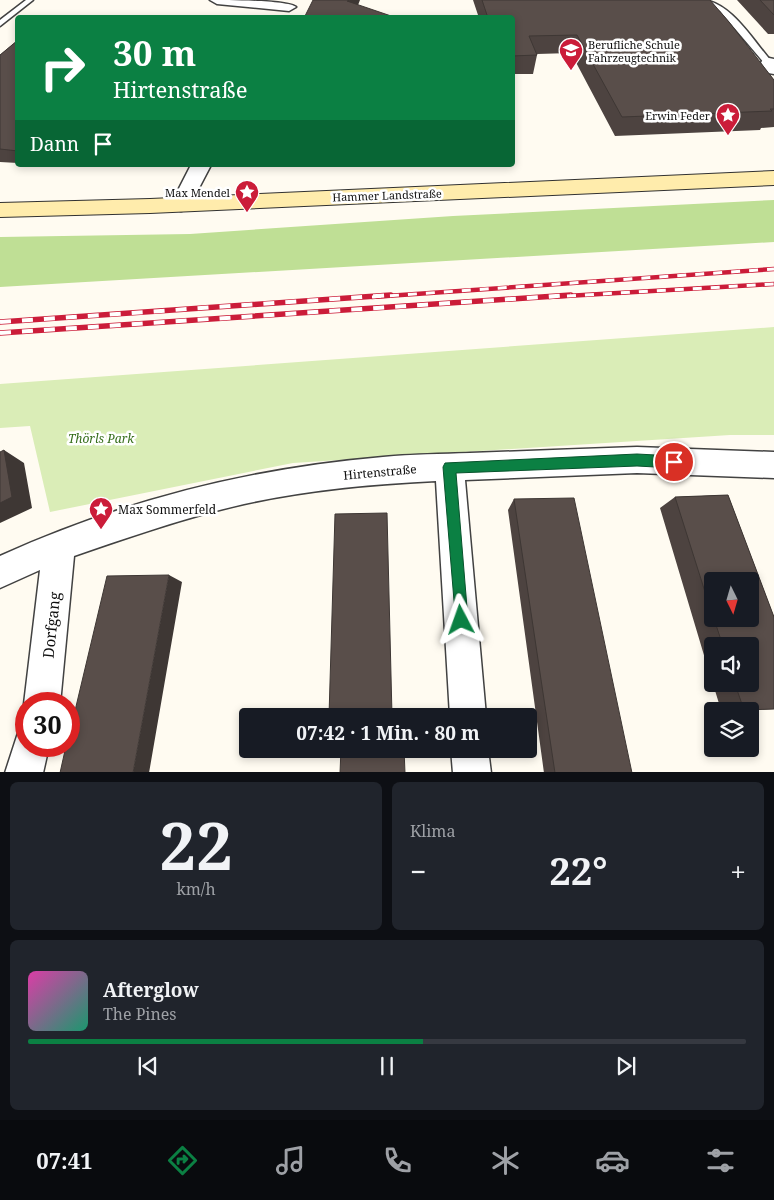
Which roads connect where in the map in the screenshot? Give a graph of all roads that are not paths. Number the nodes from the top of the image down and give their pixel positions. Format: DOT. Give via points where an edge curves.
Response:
graph roads {
  1 [pos="30,0"];
  2 [pos="218,0"];
  3 [pos="704,0"];
  4 [pos="289,8"];
  5 [pos="0,24"];
  6 [pos="772,65"];
  7 [pos="200,167"];
  8 [pos="774,178"];
  9 [pos="181,204"];
  10 [pos="0,210"];
  11 [pos="774,466"];
  12 [pos="450,467"];
  13 [pos="59,545"];
  14 [pos="0,572"];
  15 [pos="43,692"];
  16 [pos="467,708"];
  17 [pos="27,757"];
  18 [pos="471,758"];
  19 [pos="24,772"];
  20 [pos="472,772"];
  1 -- 5 [label="lane"];
  2 -- 4 [label="street"];
  3 -- 6 [label="lane" via="723,9"];
  7 -- 9 [label="street"];
  8 -- 9 [label="main road, Hammer Landstraße"];
  9 -- 10 [label="main road, Hammer Landstraße"];
  11 -- 12 [label="street, Hirtenstraße" via="637,460"];
  12 -- 13 [label="street, Hirtenstraße" via="386,470 244,490"];
  12 -- 16 [label="street"];
  13 -- 14 [label="street, Hirtenstraße"];
  13 -- 15 [label="street, Dorfgang"];
  17 -- 19 [label="street"];
  18 -- 20 [label="street"];
}
